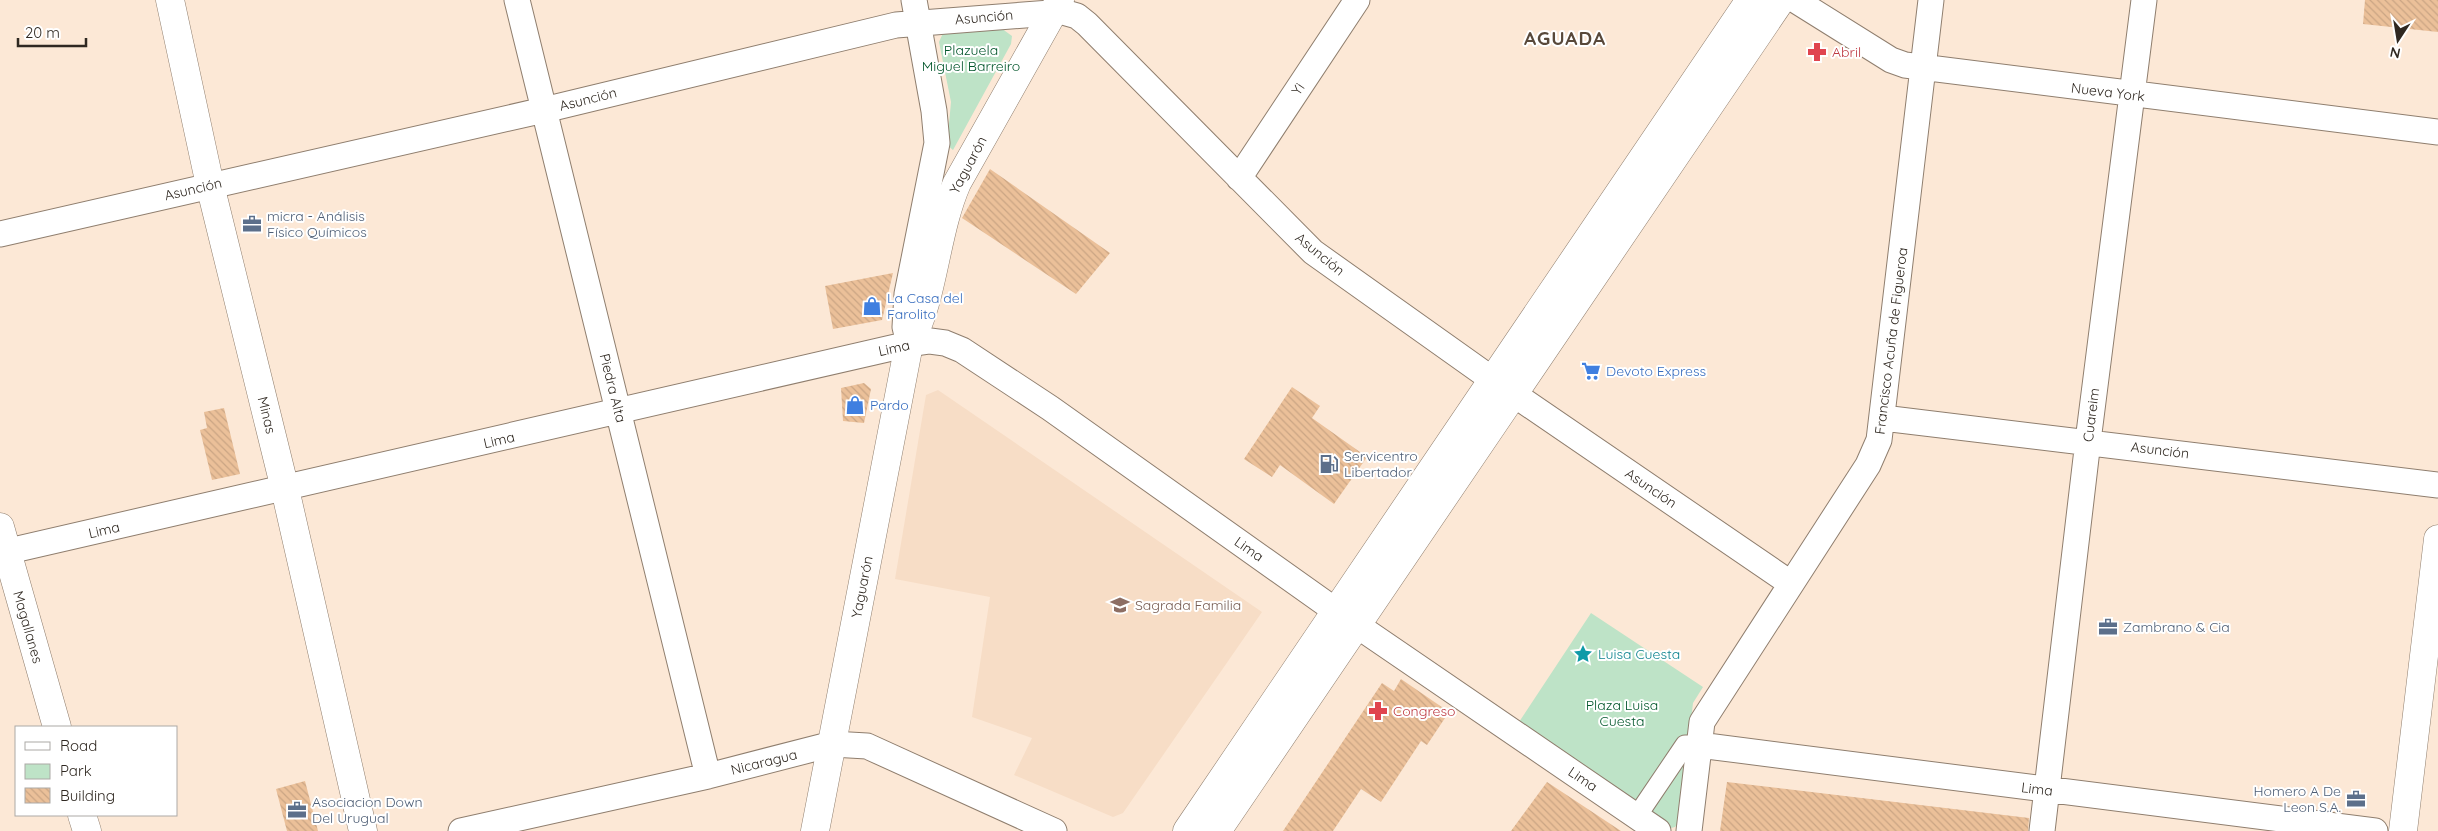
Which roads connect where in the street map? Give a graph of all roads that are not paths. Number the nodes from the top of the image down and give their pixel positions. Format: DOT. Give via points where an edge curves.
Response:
graph roads {
  1 [pos="170,0"];
  2 [pos="517,0"];
  3 [pos="1357,0"];
  4 [pos="1750,0"];
  5 [pos="1781,0"];
  6 [pos="1795,0"];
  7 [pos="1931,0"];
  8 [pos="2144,0"];
  9 [pos="1057,5"];
  10 [pos="917,11"];
  11 [pos="1923,68"];
  12 [pos="2132,95"];
  13 [pos="544,110"];
  14 [pos="2438,132"];
  15 [pos="1239,178"];
  16 [pos="210,185"];
  17 [pos="0,234"];
  18 [pos="909,344"];
  19 [pos="1503,387"];
  20 [pos="619,412"];
  21 [pos="1883,418"];
  22 [pos="2088,441"];
  23 [pos="2438,485"];
  24 [pos="285,489"];
  25 [pos="2438,539"];
  26 [pos="2,544"];
  27 [pos="1790,582"];
  28 [pos="1346,618"];
  29 [pos="57,726"];
  30 [pos="1701,734"];
  31 [pos="832,744"];
  32 [pos="708,776"];
  33 [pos="2047,790"];
  34 [pos="82,816"];
  35 [pos="1631,823"];
  36 [pos="87,831"];
  37 [pos="363,831"];
  38 [pos="462,831"];
  39 [pos="815,831"];
  40 [pos="1054,831"];
  41 [pos="1187,831"];
  42 [pos="1216,831"];
  43 [pos="1658,831"];
  44 [pos="1689,831"];
  45 [pos="2042,831"];
  46 [pos="2375,831"];
  47 [pos="2403,831"];
  1 -- 16 [label="street, Minas"];
  2 -- 13 [label="street, Piedra Alta"];
  3 -- 15 [label="street, Yi"];
  4 -- 19 [label="street"];
  5 -- 19 [label="street"];
  6 -- 11 [label="street, Nueva York" via="1891,60"];
  7 -- 11 [label="street, Francisco Acuña de Figueroa"];
  8 -- 12 [label="street, Cuareim"];
  9 -- 10 [label="street, Asunción"];
  9 -- 15 [label="street, Asunción" via="1082,18"];
  9 -- 18 [label="street, Yaguarón" via="957,183 945,213 919,321"];
  10 -- 13 [label="street, Asunción" via="896,25"];
  10 -- 18 [label="street, Yaguarón" via="937,143 907,294 905,326"];
  11 -- 12 [label="street, Nueva York"];
  11 -- 21 [label="street, Francisco Acuña de Figueroa"];
  12 -- 14 [label="street, Nueva York"];
  12 -- 22 [label="street, Cuareim"];
  13 -- 16 [label="street, Asunción"];
  13 -- 20 [label="street, Piedra Alta"];
  15 -- 19 [label="street, Asunción" via="1313,252"];
  16 -- 17 [label="street, Asunción"];
  16 -- 24 [label="street, Minas"];
  18 -- 20 [label="street, Lima"];
  18 -- 28 [label="street, Lima" via="930,341 962,350 1050,408"];
  18 -- 31 [label="street, Yaguarón"];
  19 -- 27 [label="street, Asunción"];
  19 -- 28 [label="street"];
  20 -- 24 [label="street, Lima"];
  20 -- 32 [label="street, Piedra Alta"];
  21 -- 22 [label="street, Asunción"];
  21 -- 27 [label="street, Francisco Acuña de Figueroa" via="1879,440 1868,465"];
  22 -- 23 [label="street, Asunción"];
  22 -- 33 [label="street, Cuareim"];
  24 -- 26 [label="street, Lima"];
  24 -- 37 [label="street, Minas"];
  25 -- 47 [label="street"];
  26 -- 29 [label="street, Magallanes"];
  27 -- 30 [label="street, Francisco Acuña de Figueroa"];
  28 -- 35 [label="street, Lima"];
  28 -- 41 [label="street"];
  28 -- 42 [label="street"];
  30 -- 33 [label="street, Lima"];
  30 -- 35 [label="street" via="1685,745"];
  30 -- 44 [label="street"];
  31 -- 32 [label="street, Nicaragua"];
  31 -- 39 [label="street, Yaguarón"];
  31 -- 40 [label="street, Nicaragua" via="867,746"];
  32 -- 38 [label="street, Nicaragua"];
  33 -- 45 [label="street, Cuareim"];
  33 -- 46 [label="street, Lima"];
  34 -- 36 [label="street"];
  35 -- 43 [label="street, Lima"];
}
